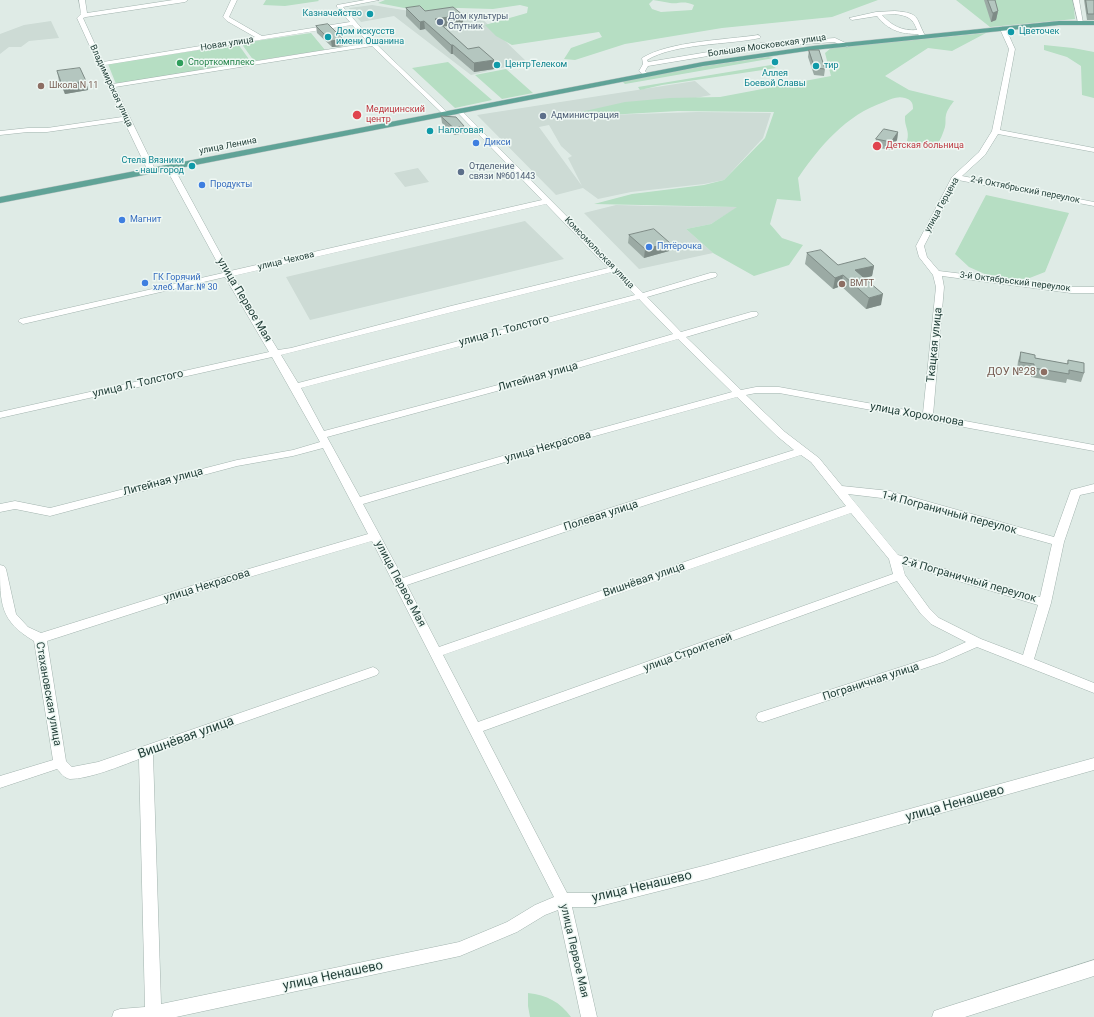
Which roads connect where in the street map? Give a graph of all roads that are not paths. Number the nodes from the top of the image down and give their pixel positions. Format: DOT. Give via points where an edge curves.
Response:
graph roads {
  1 [pos="82,0"];
  2 [pos="185,0"];
  3 [pos="234,0"];
  4 [pos="376,0"];
  5 [pos="1076,0"];
  6 [pos="84,15"];
  7 [pos="879,15"];
  8 [pos="852,18"];
  9 [pos="1081,22"];
  10 [pos="354,23"];
  11 [pos="1094,23"];
  12 [pos="1003,29"];
  13 [pos="922,35"];
  14 [pos="758,37"];
  15 [pos="261,38"];
  16 [pos="374,44"];
  17 [pos="710,44"];
  18 [pos="847,45"];
  19 [pos="720,51"];
  20 [pos="100,64"];
  21 [pos="646,64"];
  22 [pos="646,74"];
  23 [pos="111,86"];
  24 [pos="459,111"];
  25 [pos="446,114"];
  26 [pos="126,119"];
  27 [pos="996,131"];
  28 [pos="0,133"];
  29 [pos="1094,150"];
  30 [pos="170,168"];
  31 [pos="152,171"];
  32 [pos="956,176"];
  33 [pos="0,200"];
  34 [pos="549,201"];
  35 [pos="1094,204"];
  36 [pos="614,269"];
  37 [pos="936,273"];
  38 [pos="228,274"];
  39 [pos="713,275"];
  40 [pos="1094,290"];
  41 [pos="642,296"];
  42 [pos="754,314"];
  43 [pos="23,321"];
  44 [pos="680,336"];
  45 [pos="276,354"];
  46 [pos="295,387"];
  47 [pos="740,393"];
  48 [pos="0,415"];
  49 [pos="928,417"];
  50 [pos="323,440"];
  51 [pos="1094,448"];
  52 [pos="802,452"];
  53 [pos="1094,488"];
  54 [pos="838,489"];
  55 [pos="356,502"];
  56 [pos="0,508"];
  57 [pos="853,508"];
  58 [pos="374,536"];
  59 [pos="1058,542"];
  60 [pos="894,558"];
  61 [pos="0,569"];
  62 [pos="899,576"];
  63 [pos="400,583"];
  64 [pos="1045,603"];
  65 [pos="40,638"];
  66 [pos="976,642"];
  67 [pos="436,652"];
  68 [pos="1027,662"];
  69 [pos="373,672"];
  70 [pos="1094,688"];
  71 [pos="763,718"];
  72 [pos="476,728"];
  73 [pos="146,753"];
  74 [pos="60,763"];
  75 [pos="1094,764"];
  76 [pos="0,782"];
  77 [pos="563,900"];
  78 [pos="1093,971"];
  79 [pos="153,1015"];
  80 [pos="120,1017"];
  81 [pos="589,1017"];
  82 [pos="940,1017"];
  1 -- 6 [label="street, Владимирская улица"];
  2 -- 6 [label="street"];
  3 -- 15 [label="street" via="226,17"];
  4 -- 10 [label="street" via="338,6"];
  5 -- 9 [label="street"];
  6 -- 20 [label="street, Владимирская улица" via="80,18"];
  7 -- 8 [label="street"];
  7 -- 13 [label="street" via="892,29"];
  7 -- 13 [label="street" via="898,12 913,17"];
  9 -- 11 [label="main road, Большая Московская улица"];
  9 -- 12 [label="main road, Большая Московская улица"];
  10 -- 15 [label="street, Новая улица"];
  10 -- 16 [label="street"];
  12 -- 13 [label="main road, Большая Московская улица"];
  12 -- 27 [label="street, улица Герцена" via="1012,49"];
  13 -- 18 [label="main road, Большая Московская улица"];
  14 -- 17 [label="street"];
  15 -- 20 [label="street, Новая улица"];
  16 -- 23 [label="street"];
  16 -- 25 [label="street"];
  17 -- 19 [label="street"];
  17 -- 21 [label="street" via="647,56 644,59"];
  18 -- 19 [label="street" via="835,40"];
  18 -- 22 [label="main road, Большая Московская улица" via="761,55"];
  19 -- 21 [label="street"];
  20 -- 23 [label="street, Владимирская улица"];
  21 -- 22 [label="street" via="642,72"];
  22 -- 24 [label="main road, Большая Московская улица"];
  23 -- 26 [label="street, Владимирская улица"];
  24 -- 25 [label="main road, улица Ленина"];
  24 -- 34 [label="street, Комсомольская улица"];
  25 -- 30 [label="main road, улица Ленина"];
  26 -- 28 [label="street" via="47,130"];
  26 -- 31 [label="street, Владимирская улица"];
  27 -- 29 [label="street"];
  27 -- 32 [label="street, улица Герцена" via="982,153"];
  30 -- 31 [label="main road, улица Ленина"];
  30 -- 38 [label="street, улица Первое Мая"];
  31 -- 33 [label="main road, улица Ленина"];
  32 -- 35 [label="street, 2-й Октябрьский переулок"];
  32 -- 37 [label="street, улица Герцена" via="920,246 922,257"];
  34 -- 36 [label="street, Комсомольская улица"];
  34 -- 38 [label="street, улица Чехова"];
  36 -- 41 [label="street, Комсомольская улица"];
  36 -- 45 [label="street, улица Л. Толстого"];
  37 -- 40 [label="street, 3-й Октябрьский переулок" via="1071,290"];
  37 -- 49 [label="street, Ткацкая улица" via="940,301"];
  38 -- 43 [label="street, улица Чехова"];
  38 -- 45 [label="street, улица Первое Мая"];
  39 -- 41 [label="street, улица Л. Толстого"];
  41 -- 44 [label="street, Комсомольская улица"];
  41 -- 46 [label="street, улица Л. Толстого"];
  42 -- 44 [label="street, Литейная улица"];
  44 -- 47 [label="street, Комсомольская улица"];
  44 -- 50 [label="street, Литейная улица"];
  45 -- 46 [label="street, улица Первое Мая"];
  45 -- 48 [label="street, улица Л. Толстого"];
  46 -- 50 [label="street, улица Первое Мая"];
  47 -- 49 [label="street, улица Хорохонова" via="779,390"];
  47 -- 52 [label="street, Комсомольская улица"];
  47 -- 55 [label="street, улица Некрасова"];
  49 -- 51 [label="street, улица Хорохонова"];
  50 -- 55 [label="street, улица Первое Мая"];
  50 -- 56 [label="street, Литейная улица" via="293,453 237,463 50,512 15,505"];
  52 -- 54 [label="street, Комсомольская улица" via="815,460"];
  52 -- 63 [label="street, Полевая улица" via="611,512"];
  53 -- 59 [label="street" via="1075,493"];
  54 -- 57 [label="street, Комсомольская улица"];
  54 -- 59 [label="street, 1-й Пограничный переулок" via="890,495"];
  55 -- 58 [label="street, улица Первое Мая"];
  57 -- 60 [label="street, Комсомольская улица"];
  57 -- 67 [label="street, Вишнёвая улица"];
  58 -- 63 [label="street, улица Первое Мая"];
  58 -- 65 [label="street, улица Некрасова"];
  59 -- 64 [label="street"];
  60 -- 62 [label="street"];
  60 -- 64 [label="street, 2-й Пограничный переулок"];
  61 -- 65 [label="street, Стахановская улица" via="10,616 24,630"];
  62 -- 66 [label="street" via="925,612 935,621"];
  62 -- 72 [label="street, улица Строителей"];
  63 -- 67 [label="street, улица Первое Мая"];
  64 -- 68 [label="street"];
  65 -- 74 [label="street, Стахановская улица"];
  66 -- 68 [label="street"];
  66 -- 71 [label="street, Пограничная улица" via="939,659"];
  67 -- 72 [label="street, улица Первое Мая"];
  68 -- 70 [label="street"];
  69 -- 73 [label="street, Вишнёвая улица"];
  72 -- 77 [label="street, улица Первое Мая"];
  73 -- 74 [label="street, Вишнёвая улица" via="98,768 70,772"];
  73 -- 79 [label="street"];
  74 -- 76 [label="street"];
  75 -- 77 [label="street, улица Ненашево" via="700,874 596,900"];
  77 -- 79 [label="street, улица Ненашево" via="512,927 460,949"];
  77 -- 81 [label="street, улица Первое Мая"];
  78 -- 82 [label="street"];
  79 -- 80 [label="street, улица Ненашево"];
}
